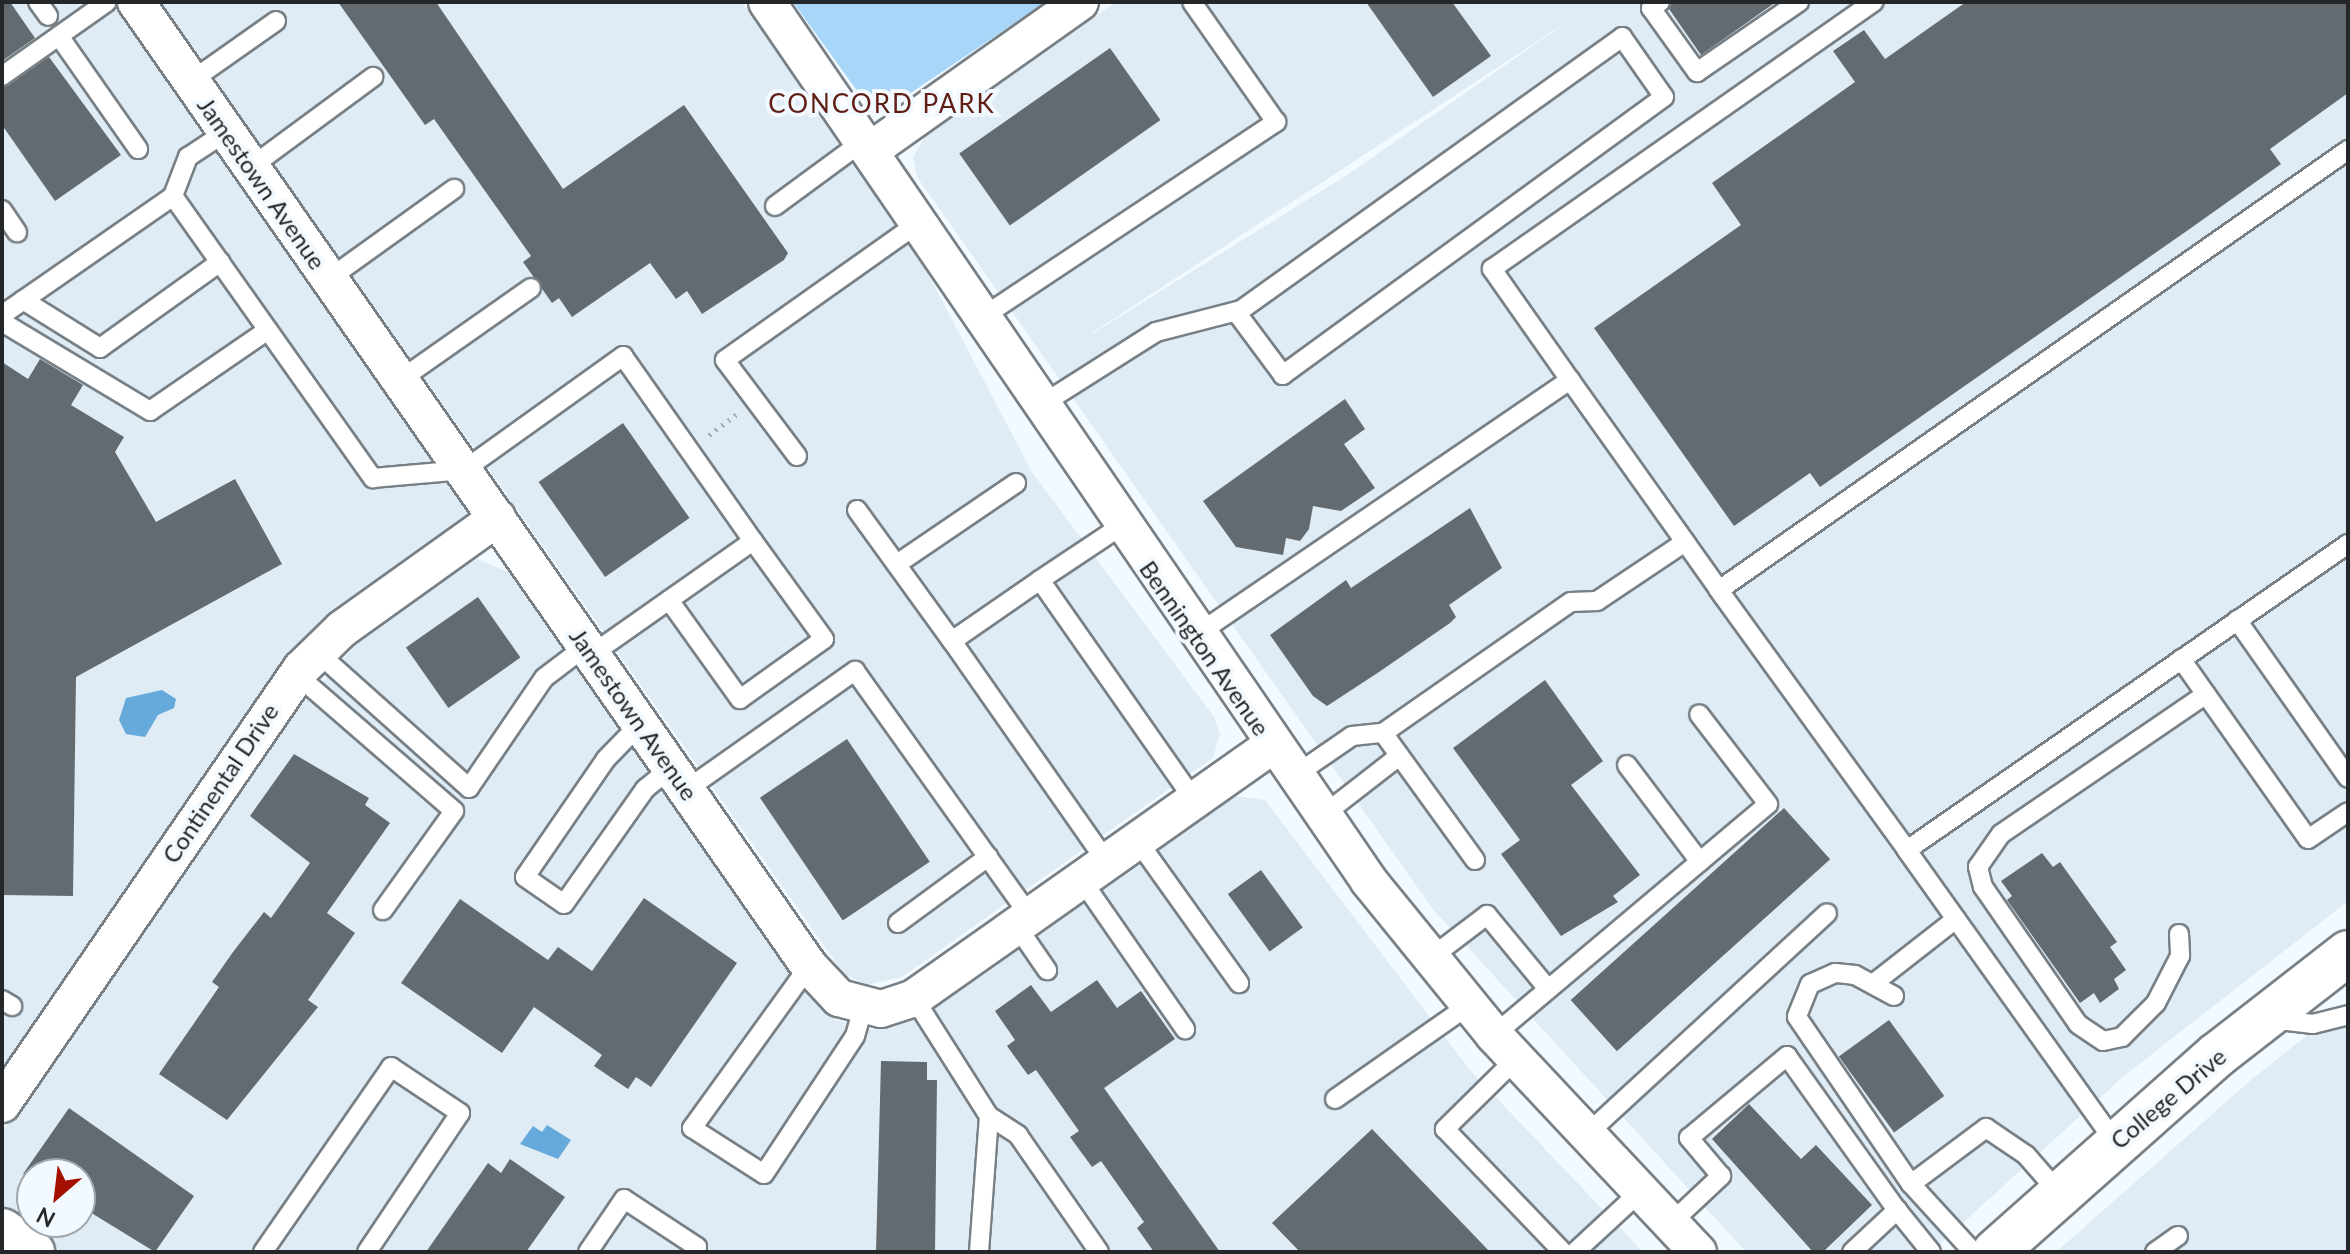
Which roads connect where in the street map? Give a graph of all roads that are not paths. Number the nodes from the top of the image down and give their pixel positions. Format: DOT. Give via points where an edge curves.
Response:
graph roads {
  1 [pos="107,2"];
  2 [pos="136,2"];
  3 [pos="767,2"];
  4 [pos="1080,2"];
  5 [pos="1192,2"];
  6 [pos="1660,2"];
  7 [pos="1799,2"];
  8 [pos="1874,2"];
  9 [pos="276,21"];
  10 [pos="59,36"];
  11 [pos="2,76"];
  12 [pos="373,77"];
  13 [pos="191,81"];
  14 [pos="226,132"];
  15 [pos="868,145"];
  16 [pos="138,149"];
  17 [pos="2348,150"];
  18 [pos="251,167"];
  19 [pos="454,189"];
  20 [pos="173,196"];
  21 [pos="775,206"];
  22 [pos="2,210"];
  23 [pos="920,222"];
  24 [pos="17,232"];
  25 [pos="220,262"];
  26 [pos="330,278"];
  27 [pos="531,288"];
  28 [pos="23,300"];
  29 [pos="1236,312"];
  30 [pos="2,315"];
  31 [pos="984,316"];
  32 [pos="2,322"];
  33 [pos="268,330"];
  34 [pos="400,380"];
  35 [pos="1570,380"];
  36 [pos="1041,405"];
  37 [pos="797,456"];
  38 [pos="464,470"];
  39 [pos="1016,483"];
  40 [pos="857,510"];
  41 [pos="497,518"];
  42 [pos="1121,526"];
  43 [pos="753,541"];
  44 [pos="1685,542"];
  45 [pos="2348,544"];
  46 [pos="897,564"];
  47 [pos="1040,580"];
  48 [pos="1719,590"];
  49 [pos="669,600"];
  50 [pos="2237,620"];
  51 [pos="1196,635"];
  52 [pos="952,641"];
  53 [pos="589,650"];
  54 [pos="2181,659"];
  55 [pos="307,663"];
  56 [pos="2206,694"];
  57 [pos="1699,714"];
  58 [pos="640,724"];
  59 [pos="1383,733"];
  60 [pos="1272,745"];
  61 [pos="1399,756"];
  62 [pos="1627,765"];
  63 [pos="1294,776"];
  64 [pos="2348,778"];
  65 [pos="679,779"];
  66 [pos="1194,800"];
  67 [pos="2348,812"];
  68 [pos="1322,816"];
  69 [pos="1137,840"];
  70 [pos="1907,850"];
  71 [pos="988,857"];
  72 [pos="1475,860"];
  73 [pos="1700,862"];
  74 [pos="1094,870"];
  75 [pos="383,910"];
  76 [pos="1827,913"];
  77 [pos="1956,919"];
  78 [pos="1023,920"];
  79 [pos="898,923"];
  80 [pos="2179,934"];
  81 [pos="2348,953"];
  82 [pos="1429,959"];
  83 [pos="809,966"];
  84 [pos="1047,970"];
  85 [pos="1239,983"];
  86 [pos="1874,983"];
  87 [pos="1548,989"];
  88 [pos="1894,996"];
  89 [pos="914,998"];
  90 [pos="1468,1006"];
  91 [pos="863,1008"];
  92 [pos="2348,1015"];
  93 [pos="2264,1019"];
  94 [pos="1185,1029"];
  95 [pos="1505,1047"];
  96 [pos="1335,1099"];
  97 [pos="2,1104"];
  98 [pos="989,1116"];
  99 [pos="1587,1134"];
  100 [pos="2115,1142"];
  101 [pos="1911,1184"];
  102 [pos="1641,1191"];
  103 [pos="2059,1193"];
  104 [pos="1897,1210"];
  105 [pos="2,1231"];
  106 [pos="2178,1236"];
  107 [pos="1678,1240"];
  108 [pos="32,1252"];
  109 [pos="263,1252"];
  110 [pos="367,1252"];
  111 [pos="588,1252"];
  112 [pos="693,1252"];
  113 [pos="979,1252"];
  114 [pos="1099,1252"];
  115 [pos="1563,1252"];
  116 [pos="1575,1252"];
  117 [pos="1852,1252"];
  118 [pos="1931,1252"];
  119 [pos="1973,1252"];
  120 [pos="1995,1252"];
  121 [pos="2155,1252"];
  1 -- 10 [label="lane"];
  2 -- 13 [label="street, Jamestown Avenue"];
  3 -- 15 [label="street, Bennington Avenue"];
  4 -- 15 [label="street"];
  5 -- 31 [label="lane" via="1276,122"];
  6 -- 7 [label="lane" via="1651,8 1697,72"];
  8 -- 35 [label="lane" via="1492,269"];
  9 -- 13 [label="lane"];
  10 -- 11 [label="lane"];
  10 -- 16 [label="lane"];
  12 -- 18 [label="lane"];
  13 -- 14 [label="street, Jamestown Avenue"];
  14 -- 18 [label="street, Jamestown Avenue"];
  14 -- 20 [label="lane" via="188,157"];
  15 -- 21 [label="lane"];
  15 -- 23 [label="street, Bennington Avenue"];
  17 -- 48 [label="lane"];
  18 -- 26 [label="street, Jamestown Avenue"];
  19 -- 26 [label="lane"];
  20 -- 25 [label="lane"];
  20 -- 28 [label="lane"];
  22 -- 24 [label="lane"];
  23 -- 31 [label="street, Bennington Avenue"];
  23 -- 37 [label="lane" via="725,360"];
  25 -- 28 [label="lane" via="100,348"];
  25 -- 33 [label="lane"];
  26 -- 34 [label="street, Jamestown Avenue"];
  27 -- 34 [label="lane"];
  28 -- 30 [label="lane"];
  29 -- 29 [label="lane" via="1622,37 1664,97 1283,375"];
  29 -- 36 [label="lane" via="1156,332"];
  31 -- 36 [label="street, Bennington Avenue"];
  32 -- 33 [label="lane" via="150,411"];
  33 -- 38 [label="lane" via="373,478"];
  34 -- 38 [label="street, Jamestown Avenue"];
  35 -- 44 [label="lane"];
  35 -- 51 [label="lane"];
  36 -- 42 [label="street, Bennington Avenue"];
  38 -- 41 [label="street, Jamestown Avenue"];
  38 -- 43 [label="lane" via="623,356"];
  39 -- 46 [label="lane"];
  40 -- 46 [label="lane"];
  41 -- 53 [label="street, Jamestown Avenue"];
  41 -- 55 [label="street, Continental Drive"];
  42 -- 47 [label="lane"];
  42 -- 51 [label="street, Bennington Avenue"];
  43 -- 49 [label="lane"];
  43 -- 49 [label="lane" via="824,639 740,699"];
  44 -- 48 [label="lane"];
  44 -- 59 [label="lane" via="1597,601 1571,602"];
  45 -- 50 [label="lane"];
  46 -- 52 [label="lane"];
  47 -- 52 [label="lane"];
  47 -- 66 [label="lane"];
  48 -- 70 [label="lane"];
  49 -- 53 [label="lane"];
  50 -- 54 [label="lane"];
  50 -- 64 [label="lane"];
  51 -- 60 [label="street, Bennington Avenue"];
  52 -- 74 [label="lane"];
  53 -- 55 [label="lane" via="544,678 469,788"];
  53 -- 58 [label="street, Jamestown Avenue"];
  54 -- 56 [label="lane"];
  54 -- 70 [label="lane"];
  55 -- 75 [label="lane" via="454,811"];
  55 -- 97 [label="street, Continental Drive"];
  56 -- 67 [label="lane" via="2308,839"];
  56 -- 80 [label="lane" via="2001,834 1978,867 1983,887 2078,1024 2103,1041 2122,1037 2156,1003 2180,956"];
  57 -- 73 [label="lane" via="1768,804"];
  58 -- 65 [label="street, Jamestown Avenue"];
  58 -- 65 [label="lane" via="606,759 525,877 564,904 645,789"];
  59 -- 61 [label="lane"];
  59 -- 63 [label="lane" via="1352,736"];
  60 -- 63 [label="street, Bennington Avenue"];
  60 -- 66 [label="street"];
  61 -- 68 [label="lane"];
  61 -- 72 [label="lane"];
  62 -- 73 [label="lane"];
  63 -- 68 [label="street, Bennington Avenue"];
  65 -- 71 [label="lane" via="855,671"];
  65 -- 83 [label="street, Jamestown Avenue"];
  66 -- 69 [label="street"];
  68 -- 82 [label="street, Bennington Avenue"];
  69 -- 74 [label="street"];
  69 -- 85 [label="lane"];
  70 -- 77 [label="lane"];
  71 -- 78 [label="lane"];
  71 -- 79 [label="lane"];
  73 -- 87 [label="lane"];
  74 -- 78 [label="street"];
  74 -- 94 [label="lane"];
  76 -- 99 [label="lane"];
  77 -- 86 [label="lane"];
  77 -- 100 [label="lane"];
  78 -- 84 [label="lane"];
  78 -- 89 [label="street"];
  81 -- 93 [label="street, College Drive"];
  82 -- 87 [label="lane" via="1487,915"];
  82 -- 90 [label="street, Bennington Avenue"];
  83 -- 91 [label="street, Jamestown Avenue" via="839,998"];
  83 -- 91 [label="lane" via="692,1128 764,1174 855,1036"];
  86 -- 88 [label="lane"];
  86 -- 101 [label="lane" via="1855,975 1819,978 1804,993 1797,1017"];
  87 -- 95 [label="lane"];
  89 -- 91 [label="street"];
  89 -- 98 [label="lane"];
  90 -- 95 [label="street, Bennington Avenue"];
  90 -- 96 [label="lane"];
  92 -- 93 [label="lane" via="2313,1024"];
  93 -- 100 [label="street, College Drive"];
  95 -- 99 [label="street, Bennington Avenue"];
  95 -- 115 [label="lane" via="1445,1129"];
  98 -- 113 [label="lane"];
  98 -- 114 [label="lane" via="1018,1135"];
  99 -- 102 [label="street, Bennington Avenue"];
  100 -- 103 [label="street, College Drive"];
  101 -- 103 [label="lane" via="1986,1128 2026,1155"];
  101 -- 119 [label="lane"];
  102 -- 107 [label="street, Bennington Avenue"];
  102 -- 116 [label="lane"];
  103 -- 120 [label="street, College Drive"];
  104 -- 107 [label="lane" via="1787,1056 1689,1138 1721,1176"];
  104 -- 117 [label="lane"];
  104 -- 118 [label="lane"];
  105 -- 108 [label="street"];
  106 -- 121 [label="lane"];
  109 -- 110 [label="lane" via="391,1067 460,1113"];
  111 -- 112 [label="lane" via="624,1199 697,1247"];
}
